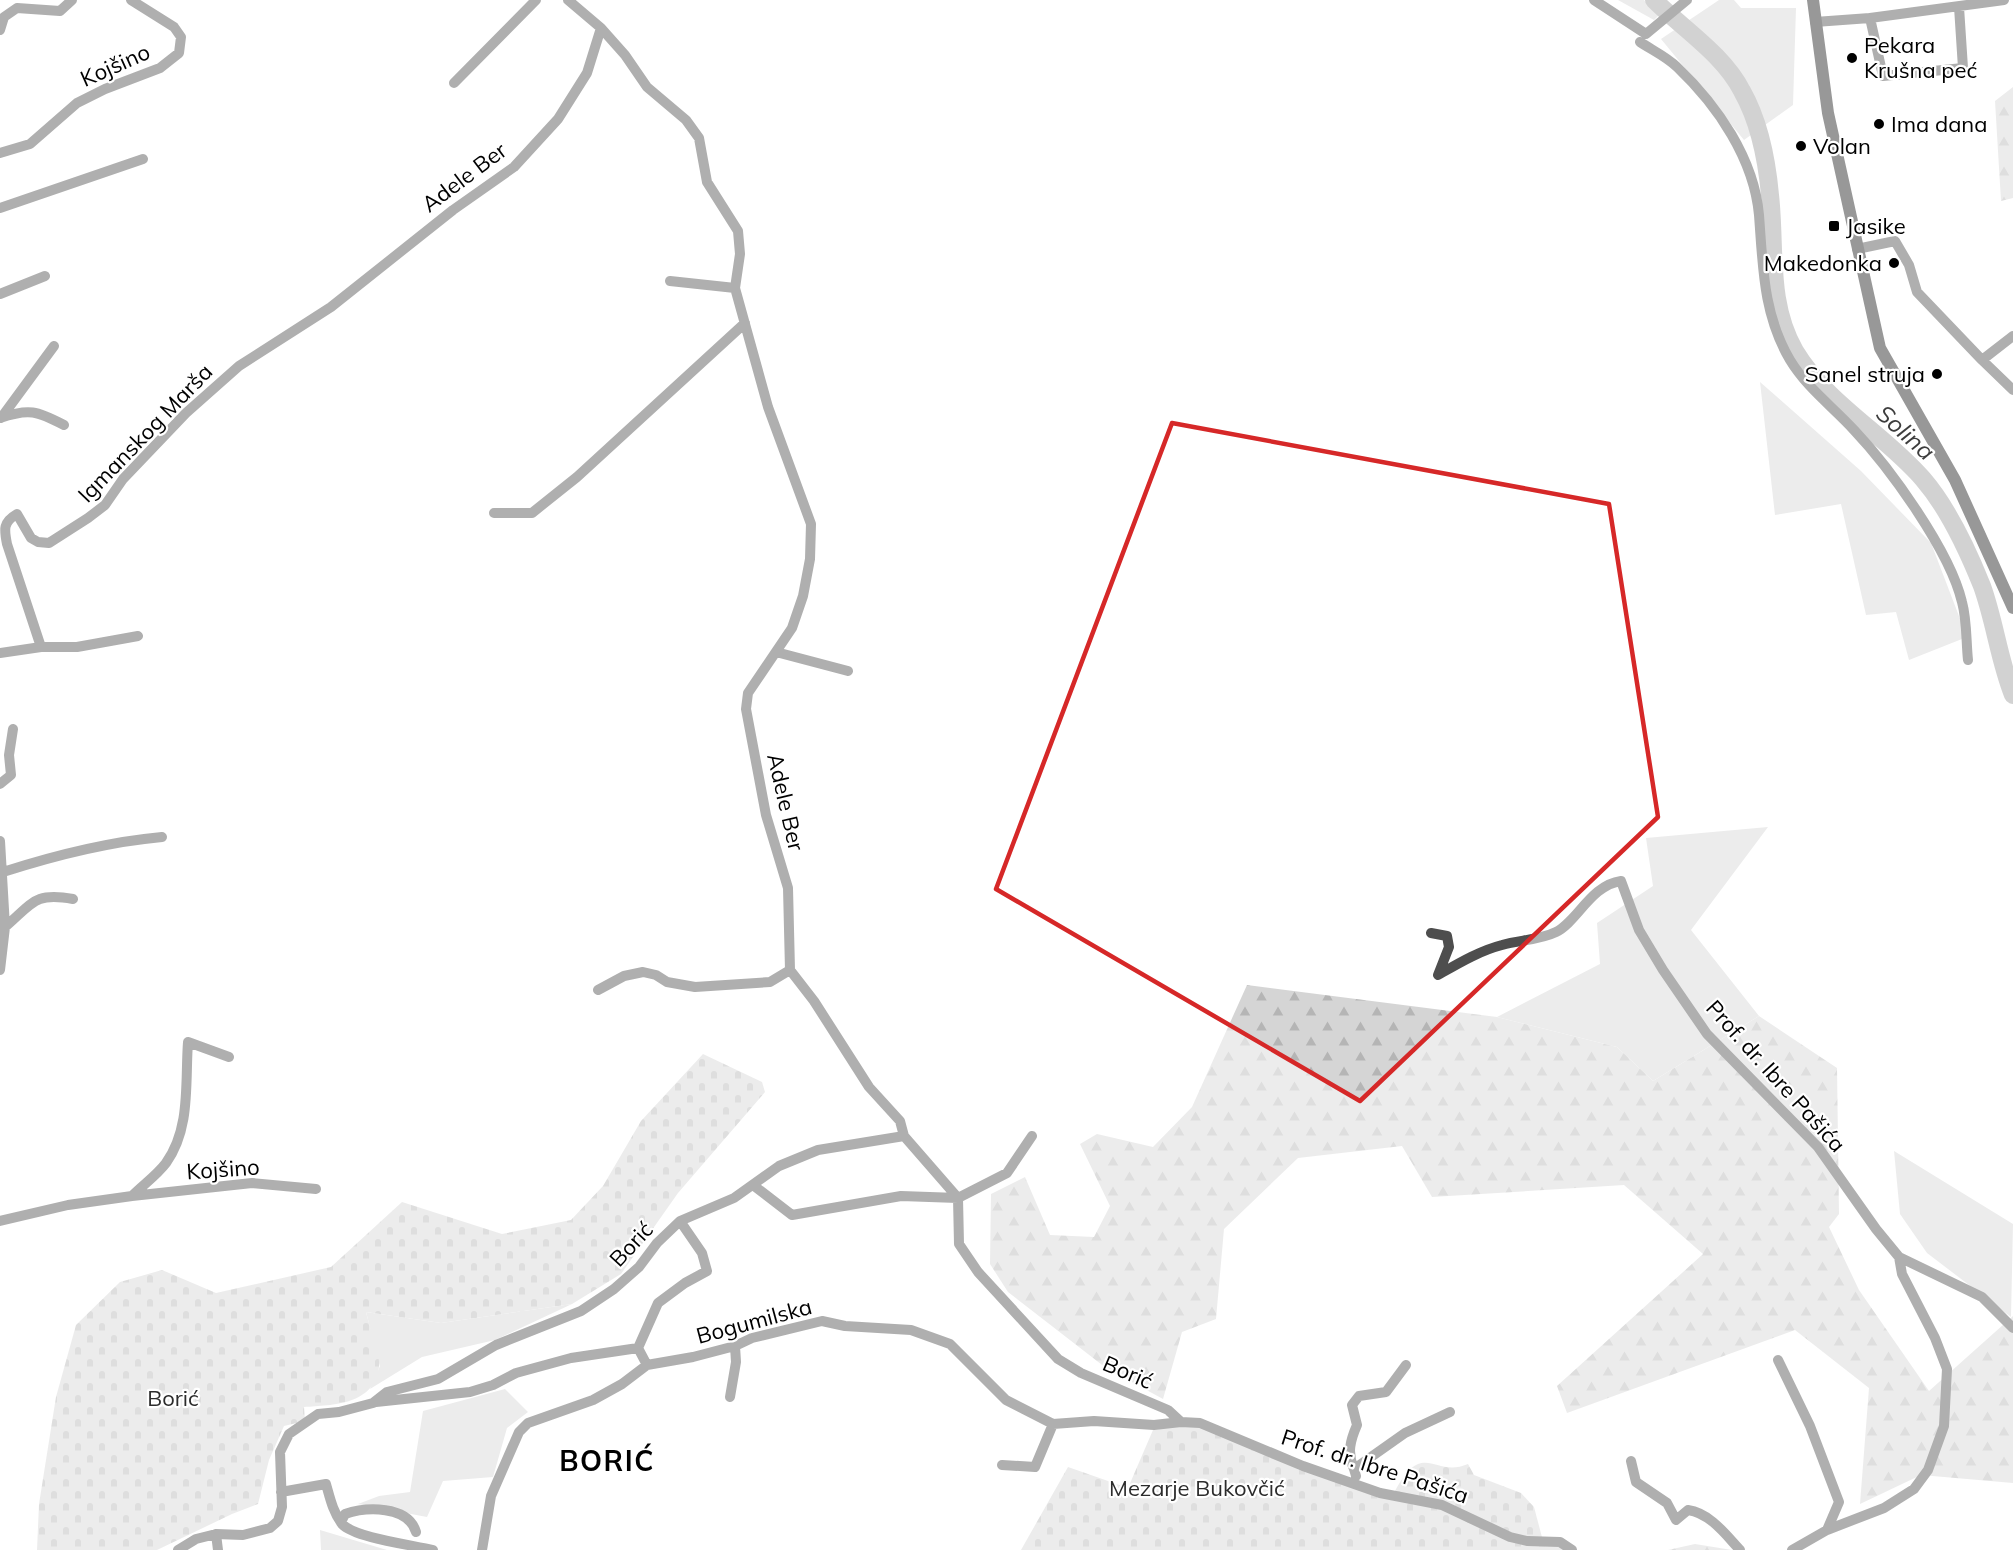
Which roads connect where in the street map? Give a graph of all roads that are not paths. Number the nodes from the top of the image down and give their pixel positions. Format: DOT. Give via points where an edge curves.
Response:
graph roads {
  1 [pos="72,0"];
  2 [pos="131,0"];
  3 [pos="537,0"];
  4 [pos="568,0"];
  5 [pos="1594,0"];
  6 [pos="1813,0"];
  7 [pos="2004,0"];
  8 [pos="1685,1"];
  9 [pos="1935,5"];
  10 [pos="1959,7"];
  11 [pos="1870,18"];
  12 [pos="1815,22"];
  13 [pos="601,28"];
  14 [pos="0,30"];
  15 [pos="1646,34"];
  16 [pos="454,83"];
  17 [pos="0,153"];
  18 [pos="143,159"];
  19 [pos="0,208"];
  20 [pos="1857,249"];
  21 [pos="45,276"];
  22 [pos="366,279"];
  23 [pos="670,281"];
  24 [pos="735,288"];
  25 [pos="0,294"];
  26 [pos="745,323"];
  27 [pos="2013,336"];
  28 [pos="54,346"];
  29 [pos="1982,360"];
  30 [pos="2013,390"];
  31 [pos="0,418"];
  32 [pos="64,425"];
  33 [pos="494,513"];
  34 [pos="2013,608"];
  35 [pos="138,636"];
  36 [pos="41,647"];
  37 [pos="776,652"];
  38 [pos="0,653"];
  39 [pos="1968,660"];
  40 [pos="848,671"];
  41 [pos="13,729"];
  42 [pos="0,784"];
  43 [pos="162,837"];
  44 [pos="0,841"];
  45 [pos="3,872"];
  46 [pos="73,898"];
  47 [pos="5,927"];
  48 [pos="1431,933"];
  49 [pos="0,970"];
  50 [pos="790,970"];
  51 [pos="598,990"];
  52 [pos="229,1058"];
  53 [pos="904,1136"];
  54 [pos="1032,1136"];
  55 [pos="753,1185"];
  56 [pos="316,1189"];
  57 [pos="132,1196"];
  58 [pos="958,1198"];
  59 [pos="0,1221"];
  60 [pos="680,1221"];
  61 [pos="1899,1257"];
  62 [pos="2013,1328"];
  63 [pos="735,1346"];
  64 [pos="638,1348"];
  65 [pos="1778,1360"];
  66 [pos="647,1365"];
  67 [pos="1406,1365"];
  68 [pos="730,1397"];
  69 [pos="373,1403"];
  70 [pos="1450,1412"];
  71 [pos="1181,1422"];
  72 [pos="1053,1424"];
  73 [pos="1630,1461"];
  74 [pos="1002,1465"];
  75 [pos="1354,1470"];
  76 [pos="1358,1485"];
  77 [pos="281,1492"];
  78 [pos="341,1521"];
  79 [pos="1827,1530"];
  80 [pos="416,1532"];
  81 [pos="216,1534"];
  82 [pos="178,1550"];
  83 [pos="219,1550"];
  84 [pos="433,1550"];
  85 [pos="482,1550"];
  86 [pos="1572,1550"];
  87 [pos="1740,1550"];
  88 [pos="1792,1550"];
  1 -- 14 [label="street" via="60,11 17,8 4,16"];
  2 -- 17 [label="street, Kojšino" via="174,27 181,38 179,53 160,68 77,103 30,144"];
  3 -- 16 [label="street"];
  4 -- 13 [label="street, Adele Ber"];
  5 -- 15 [label="street"];
  6 -- 12 [label="main road"];
  7 -- 10 [label="street"];
  8 -- 15 [label="street"];
  9 -- 10 [label="street"];
  9 -- 11 [label="street"];
  10 -- 11 [label="street" via="1963,68 1883,76"];
  11 -- 12 [label="street"];
  12 -- 20 [label="main road" via="1828,113"];
  13 -- 22 [label="street, Adele Ber" via="587,73 558,119 514,167"];
  13 -- 24 [label="street, Adele Ber" via="647,87 686,120 699,138 707,182 738,231 740,254"];
  15 -- 39 [label="street" via="1703,95 1745,157 1758,213 1766,299 1774,325 1791,361 1817,395 1855,430 1933,537 1952,570 1963,603"];
  18 -- 19 [label="street"];
  20 -- 29 [label="street" via="1895,242 1909,265 1917,292"];
  20 -- 34 [label="main road" via="1880,348 1955,480"];
  21 -- 25 [label="street"];
  22 -- 36 [label="street, Igmanskog Marša" via="331,307 239,366 186,413 123,479 105,505 88,518 49,543 31,537 17,514 8,519 4,528 7,544"];
  23 -- 24 [label="street"];
  24 -- 26 [label="street, Adele Ber"];
  26 -- 33 [label="street" via="578,477 532,513"];
  26 -- 37 [label="street, Adele Ber" via="768,407 811,524 803,596 792,628"];
  27 -- 29 [label="street"];
  28 -- 31 [label="street"];
  29 -- 30 [label="street"];
  31 -- 32 [label="street" via="22,411 39,413"];
  35 -- 36 [label="street" via="77,647"];
  36 -- 38 [label="street"];
  37 -- 40 [label="street"];
  37 -- 50 [label="street, Adele Ber" via="748,693 746,709 766,815 788,888"];
  41 -- 42 [label="street" via="11,775"];
  43 -- 45 [label="street" via="118,841"];
  44 -- 45 [label="street"];
  45 -- 47 [label="street"];
  46 -- 47 [label="street" via="40,897"];
  47 -- 49 [label="street"];
  48 -- 61 [label="street, Prof. dr. Ibre Pašića" via="1447,936 1449,947 1438,975 1501,945 1558,932 1585,902 1610,883 1621,881 1639,930 1707,1034 1818,1147"];
  50 -- 51 [label="street" via="770,981 695,987 643,972 624,976"];
  50 -- 53 [label="street" via="869,1087 900,1121"];
  52 -- 57 [label="street, Kojšino" via="188,1042 188,1101 176,1146 165,1164"];
  53 -- 55 [label="street, Borić" via="818,1150 779,1166"];
  53 -- 58 [label="street"];
  54 -- 58 [label="street" via="1007,1173"];
  55 -- 58 [label="street" via="792,1215 901,1196"];
  55 -- 60 [label="street, Borić" via="734,1198"];
  56 -- 57 [label="street, Kojšino" via="252,1183"];
  57 -- 59 [label="street, Kojšino" via="68,1205"];
  58 -- 71 [label="street, Borić" via="959,1244 978,1272 1058,1359 1081,1373 1168,1410"];
  60 -- 64 [label="street" via="702,1253 707,1271 658,1304"];
  60 -- 69 [label="street, Borić" via="614,1290 581,1311 496,1345 438,1379 387,1392"];
  61 -- 62 [label="street, Prof. dr. Ibre Pašića" via="1982,1297"];
  61 -- 79 [label="street, Prof. dr. Ibre Pašića" via="1902,1274 1947,1370 1944,1426 1928,1470 1914,1489 1884,1508"];
  63 -- 66 [label="street, Bogumilska"];
  63 -- 68 [label="street"];
  63 -- 72 [label="street, Bogumilska" via="822,1321 911,1330 950,1344 1006,1400"];
  64 -- 66 [label="street"];
  64 -- 69 [label="street" via="571,1358 516,1373 470,1392"];
  65 -- 79 [label="street" via="1810,1426 1839,1503"];
  66 -- 85 [label="street, Bogumilska" via="593,1400 528,1423 519,1432 491,1496"];
  67 -- 75 [label="street" via="1386,1392 1359,1396 1352,1405 1358,1425 1351,1438 1349,1456"];
  69 -- 77 [label="street, Borić" via="318,1414 289,1434 280,1452"];
  70 -- 75 [label="street" via="1405,1433"];
  71 -- 72 [label="street"];
  71 -- 76 [label="street, Prof. dr. Ibre Pašića" via="1200,1424"];
  72 -- 74 [label="street" via="1035,1467"];
  73 -- 87 [label="street" via="1636,1482 1667,1503 1676,1520 1688,1510 1696,1511 1716,1524"];
  75 -- 76 [label="street"];
  76 -- 86 [label="street, Prof. dr. Ibre Pašića" via="1442,1505 1510,1537 1560,1542"];
  77 -- 78 [label="street" via="326,1484 334,1512"];
  77 -- 81 [label="street, Borić" via="278,1521 270,1528 243,1535"];
  78 -- 80 [label="street" via="345,1514 368,1508 404,1517"];
  78 -- 84 [label="street" via="356,1533"];
  79 -- 88 [label="street, Prof. dr. Ibre Pašića"];
  81 -- 82 [label="street, Borić" via="196,1539"];
  81 -- 83 [label="street"];
}
